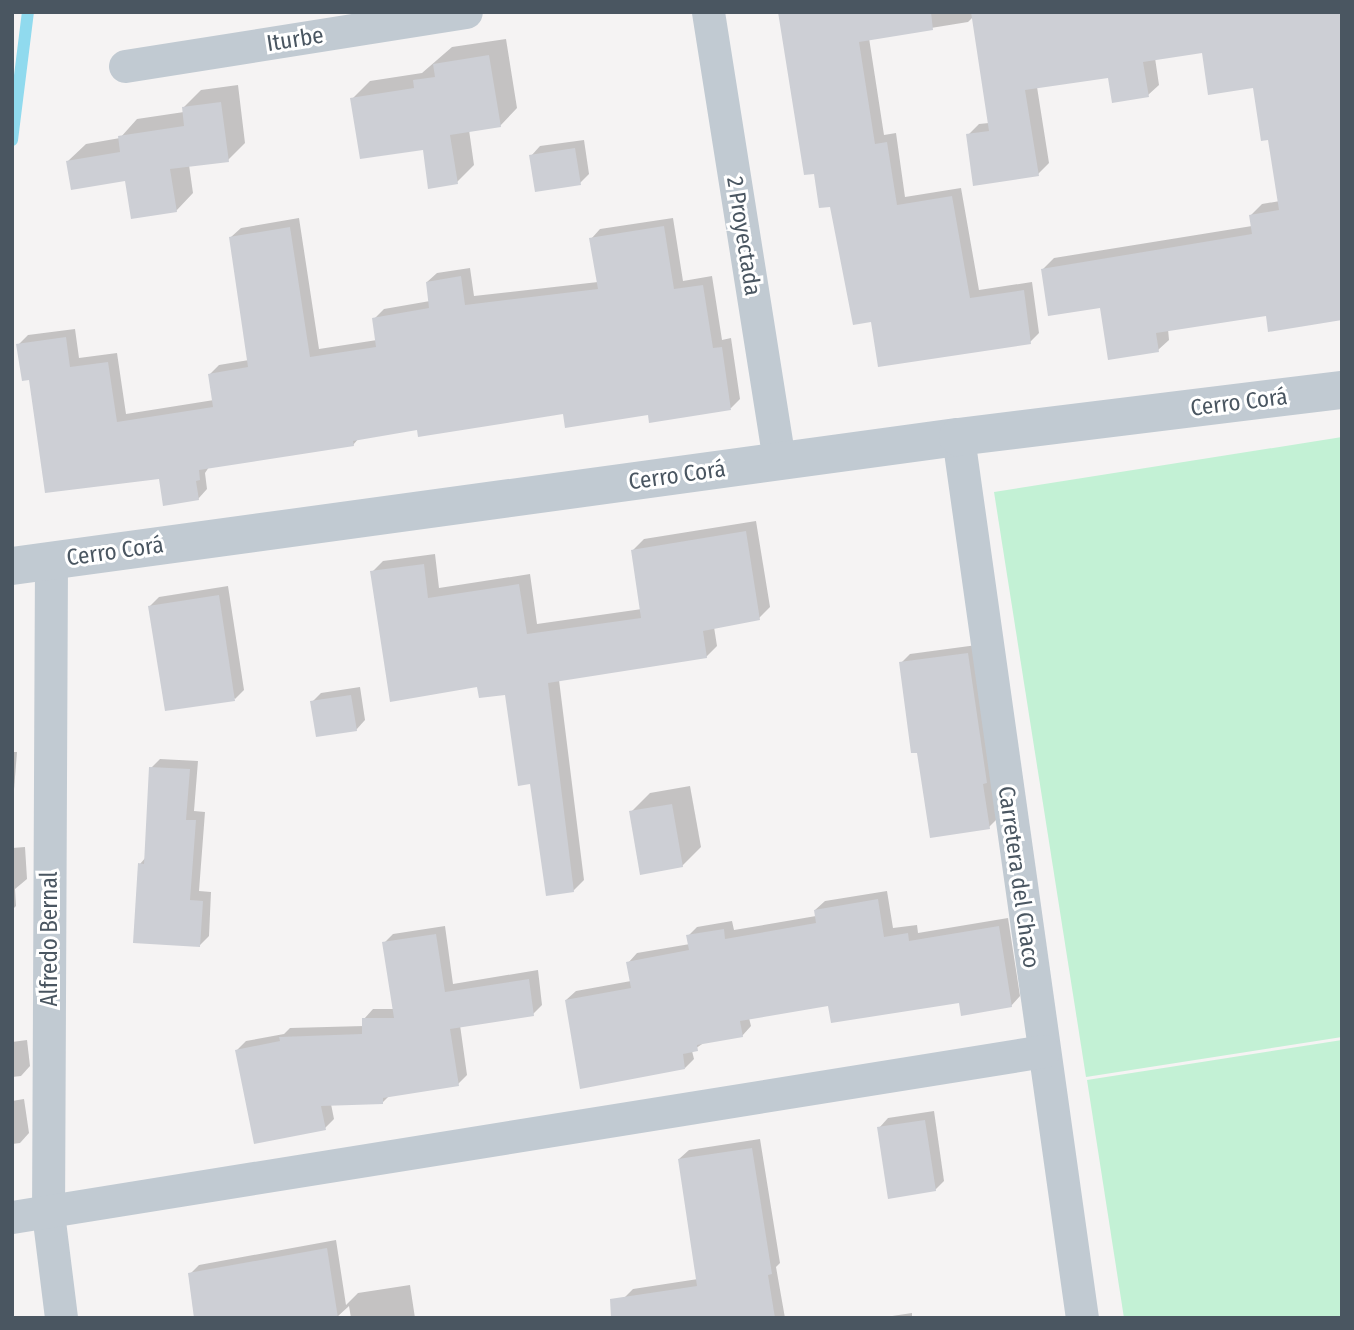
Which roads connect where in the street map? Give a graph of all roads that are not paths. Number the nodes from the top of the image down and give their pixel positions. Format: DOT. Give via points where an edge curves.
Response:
graph roads {
  1 [pos="466,12"];
  2 [pos="708,12"];
  3 [pos="125,66"];
  4 [pos="1342,390"];
  5 [pos="958,437"];
  6 [pos="779,461"];
  7 [pos="51,560"];
  8 [pos="12,566"];
  9 [pos="1044,1051"];
  10 [pos="48,1213"];
  11 [pos="12,1217"];
  12 [pos="61,1318"];
  13 [pos="1082,1318"];
  1 -- 3 [label="street, Iturbe"];
  2 -- 6 [label="street, 2 Proyectada"];
  4 -- 5 [label="street, Cerro Corá"];
  5 -- 6 [label="street, Cerro Corá"];
  5 -- 9 [label="street, Carretera del Chaco"];
  6 -- 7 [label="street, Cerro Corá"];
  7 -- 8 [label="street, Cerro Corá"];
  7 -- 10 [label="street, Alfredo Bernal"];
  9 -- 10 [label="street"];
  9 -- 13 [label="street, Carretera del Chaco"];
  10 -- 11 [label="street"];
  10 -- 12 [label="street, Alfredo Bernal"];
}
